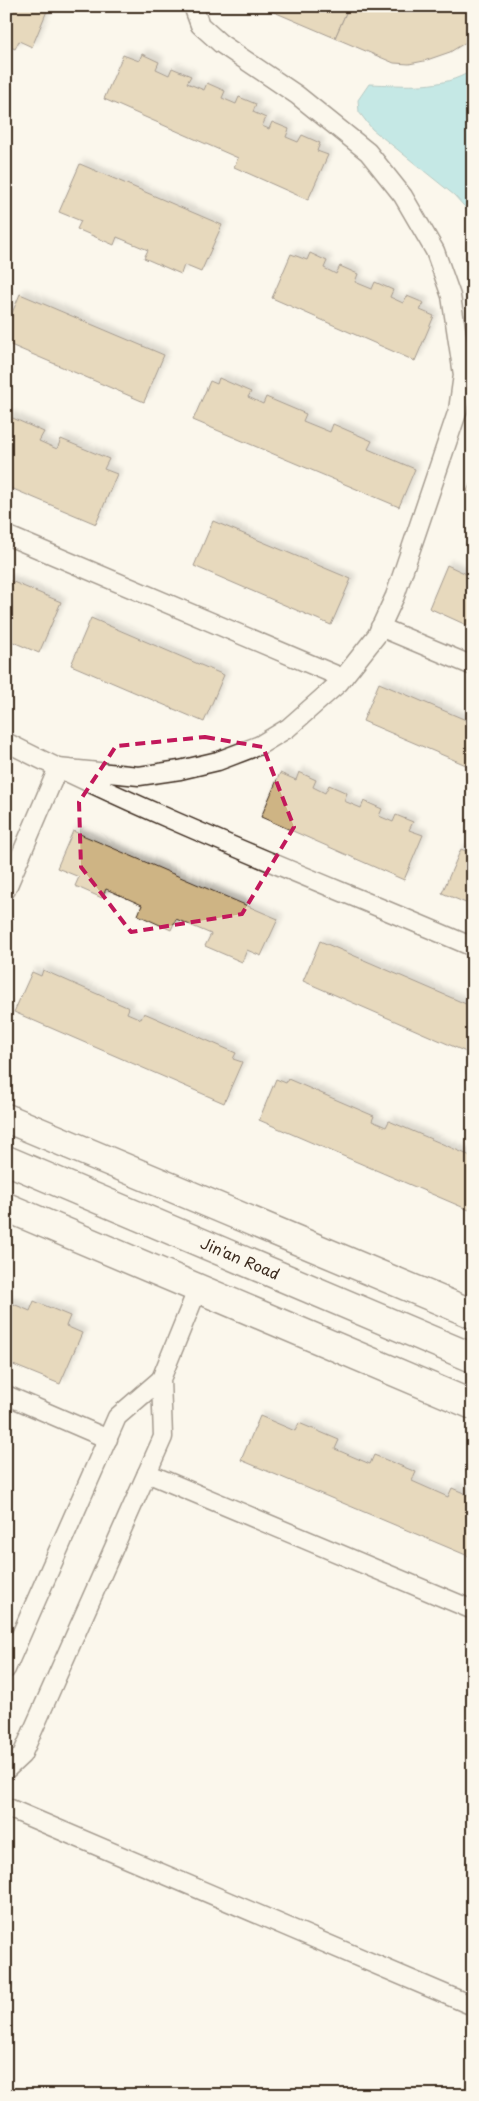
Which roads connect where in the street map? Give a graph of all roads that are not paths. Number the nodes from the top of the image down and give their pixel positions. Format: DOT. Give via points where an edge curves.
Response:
graph roads {
  1 [pos="192,6"];
  2 [pos="6,535"];
  3 [pos="380,627"];
  4 [pos="473,666"];
  5 [pos="343,678"];
  6 [pos="6,742"];
  7 [pos="58,768"];
  8 [pos="6,890"];
  9 [pos="473,947"];
  10 [pos="6,1118"];
  11 [pos="6,1160"];
  12 [pos="6,1207"];
  13 [pos="198,1288"];
  14 [pos="473,1314"];
  15 [pos="473,1358"];
  16 [pos="161,1379"];
  17 [pos="6,1395"];
  18 [pos="473,1405"];
  19 [pos="108,1439"];
  20 [pos="147,1473"];
  21 [pos="473,1610"];
  22 [pos="6,1669"];
  23 [pos="6,1770"];
  24 [pos="6,1807"];
  25 [pos="473,2006"];
  1 -- 3 [label="lane" via="200,25 220,43 297,95 368,152 402,196 435,252 451,296 463,375 458,410 395,596"];
  2 -- 5 [label="lane"];
  3 -- 4 [label="lane"];
  3 -- 5 [label="lane"];
  5 -- 7 [label="lane" via="288,728 260,745 218,760 139,776"];
  6 -- 7 [label="lane"];
  7 -- 8 [label="lane"];
  7 -- 9 [label="lane"];
  10 -- 14 [label="main road"];
  11 -- 15 [label="main road, Jin'an Road"];
  12 -- 13 [label="main road"];
  13 -- 16 [label="lane"];
  13 -- 18 [label="main road"];
  16 -- 19 [label="lane" via="118,1417"];
  16 -- 20 [label="lane" via="163,1437"];
  17 -- 19 [label="lane"];
  19 -- 22 [label="lane"];
  20 -- 21 [label="lane"];
  20 -- 23 [label="lane" via="22,1755"];
  24 -- 25 [label="lane"];
}
